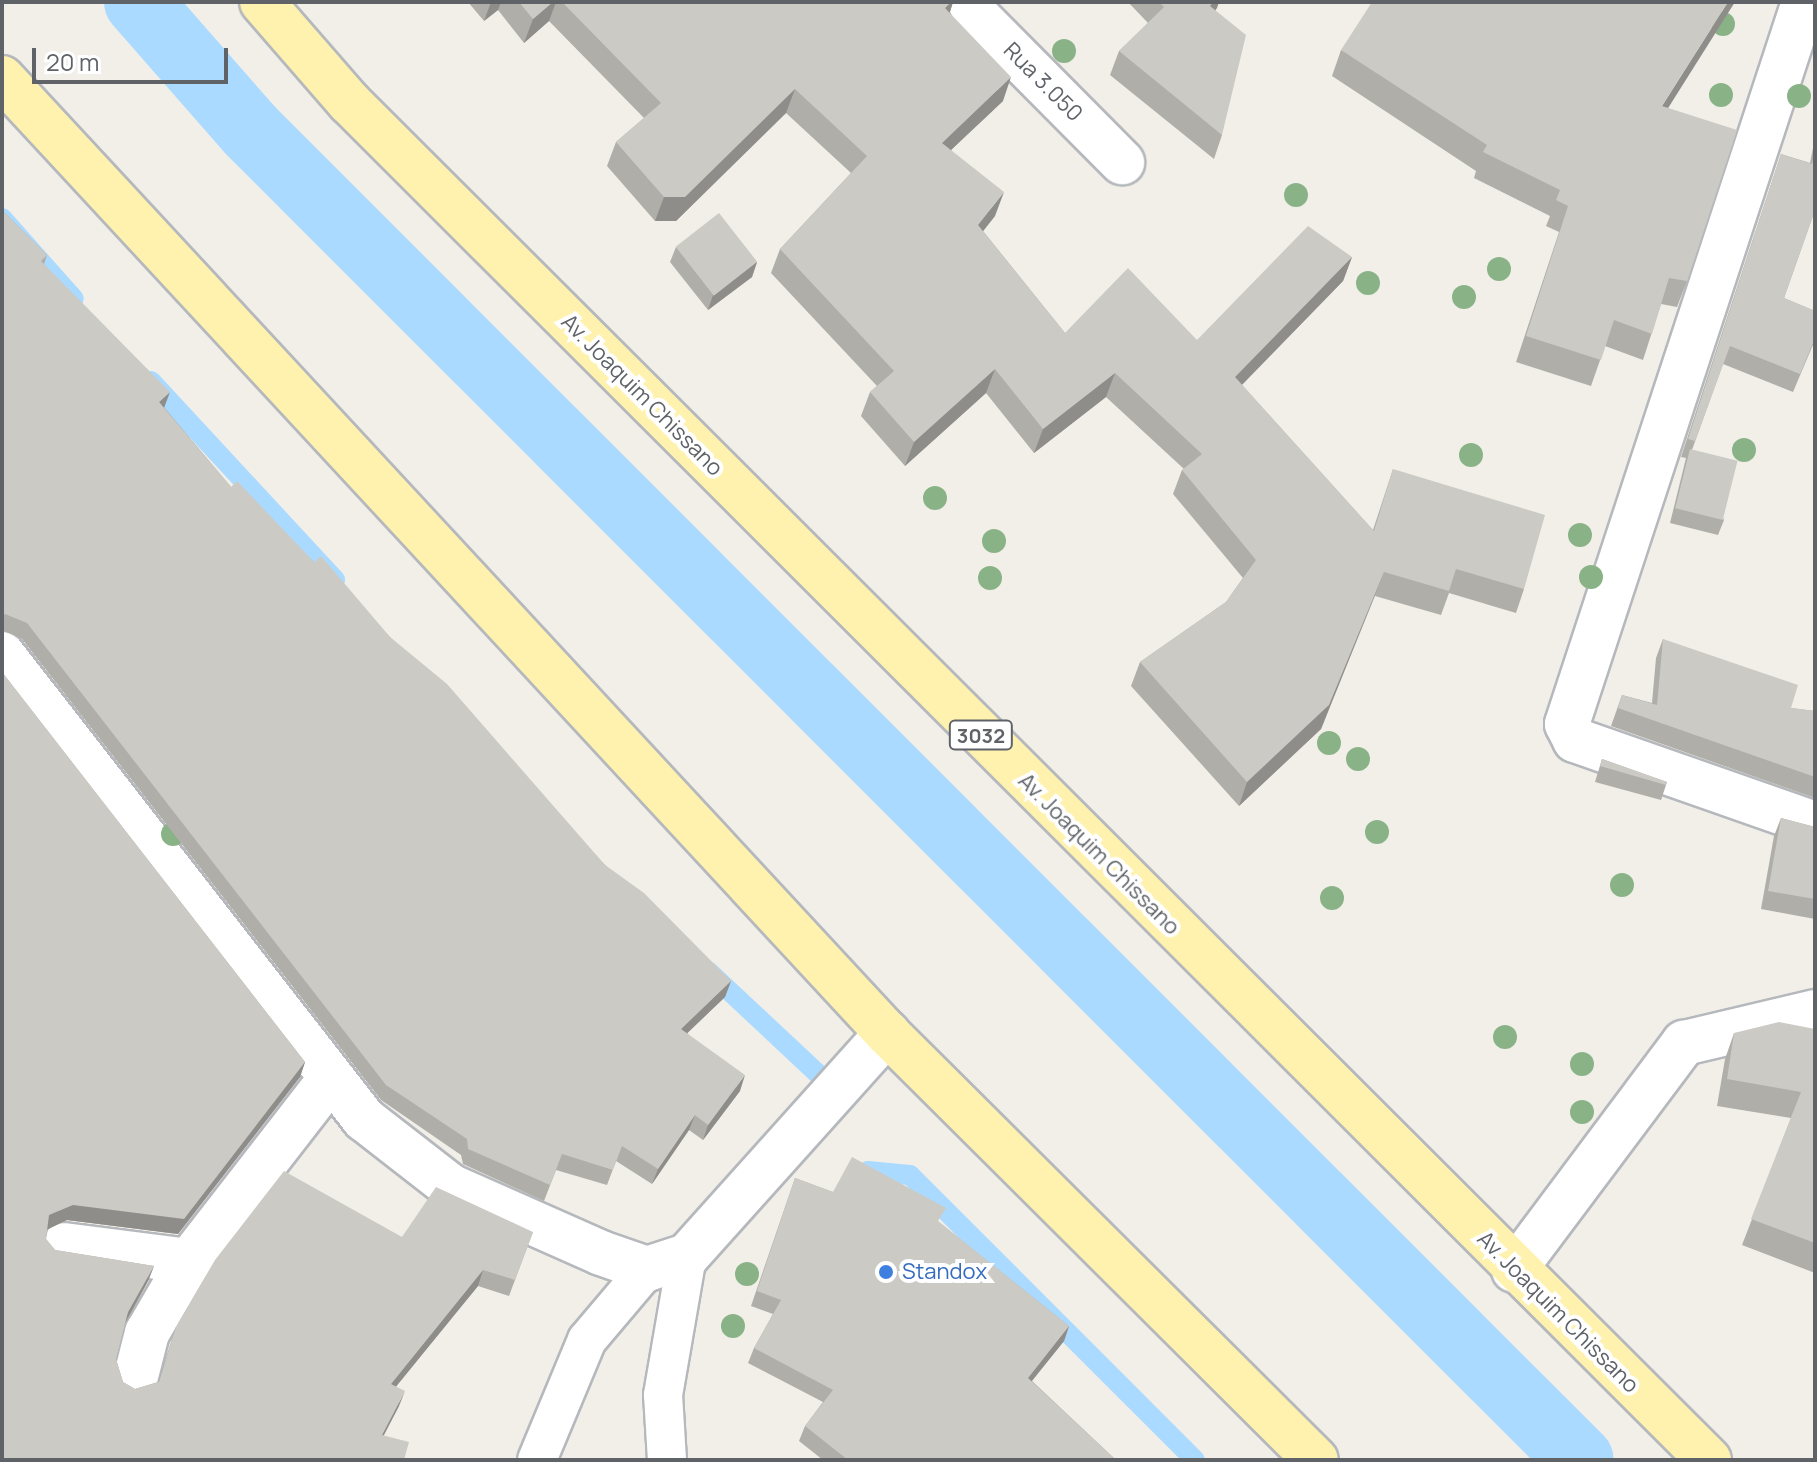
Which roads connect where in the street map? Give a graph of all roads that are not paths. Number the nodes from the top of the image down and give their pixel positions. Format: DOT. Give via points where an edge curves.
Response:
graph roads {
  1 [pos="262,2"];
  2 [pos="963,2"];
  3 [pos="1804,2"];
  4 [pos="2,78"];
  5 [pos="1122,162"];
  6 [pos="2,654"];
  7 [pos="1815,824"];
  8 [pos="1815,1012"];
  9 [pos="887,1033"];
  10 [pos="330,1079"];
  11 [pos="64,1245"];
  12 [pos="189,1261"];
  13 [pos="667,1263"];
  14 [pos="1514,1270"];
  15 [pos="135,1380"];
  16 [pos="537,1460"];
  17 [pos="667,1460"];
  18 [pos="1316,1460"];
  19 [pos="1709,1460"];
  1 -- 14 [label="main road, Av. Joaquim Chissano / 3032" via="349,102"];
  2 -- 5 [label="street, Rua 3.050"];
  3 -- 7 [label="street" via="1567,724 1575,740"];
  4 -- 9 [label="main road"];
  6 -- 10 [label="street"];
  8 -- 14 [label="street" via="1684,1043"];
  9 -- 13 [label="street"];
  9 -- 18 [label="main road"];
  10 -- 12 [label="street"];
  10 -- 13 [label="street" via="364,1119 450,1186"];
  11 -- 12 [label="street"];
  12 -- 15 [label="street" via="147,1333"];
  13 -- 16 [label="lane" via="587,1340"];
  13 -- 17 [label="lane"];
  14 -- 19 [label="main road, Av. Joaquim Chissano / 3032"];
}
